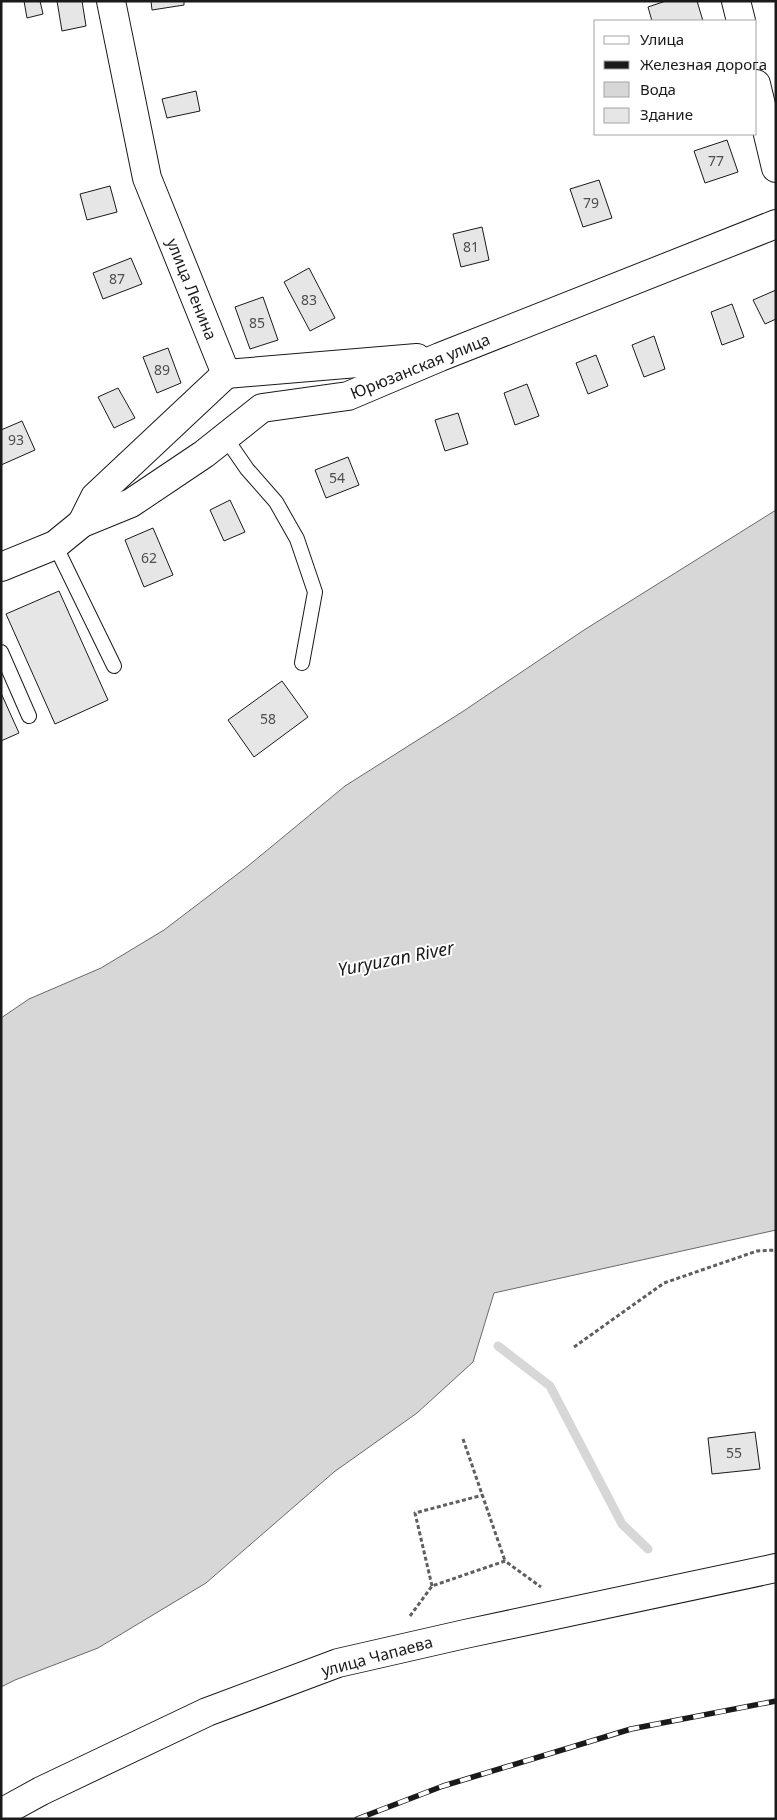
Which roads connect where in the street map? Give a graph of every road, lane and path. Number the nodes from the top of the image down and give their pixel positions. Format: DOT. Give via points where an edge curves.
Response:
graph roads {
  1 [pos="111,1"];
  2 [pos="736,1"];
  3 [pos="741,20"];
  4 [pos="757,88"];
  5 [pos="776,168"];
  6 [pos="776,224"];
  7 [pos="440,357"];
  8 [pos="226,374"];
  9 [pos="225,438"];
  10 [pos="82,523"];
  11 [pos="55,545"];
  12 [pos="1,567"];
  13 [pos="1,652"];
  14 [pos="302,663"];
  15 [pos="114,666"];
  16 [pos="29,716"];
  17 [pos="776,1250"];
  18 [pos="574,1347"];
  19 [pos="463,1439"];
  20 [pos="483,1495"];
  21 [pos="506,1561"];
  22 [pos="776,1568"];
  23 [pos="432,1586"];
  24 [pos="574,1611"];
  25 [pos="383,1652"];
  26 [pos="1,1813"];
  1 -- 8 [label="street, улица Ленина" via="147,178"];
  2 -- 3 [label="street"];
  4 -- 5 [label="street"];
  6 -- 7 [label="street, Юрюзанская улица"];
  7 -- 8 [label="street"];
  7 -- 9 [label="street, Юрюзанская улица" via="348,396 262,408"];
  8 -- 10 [label="street" via="95,497"];
  9 -- 10 [label="street, Юрюзанская улица" via="131,503"];
  9 -- 14 [label="lane" via="276,502 297,539 315,592"];
  10 -- 11 [label="street, Юрюзанская улица"];
  11 -- 12 [label="street, Юрюзанская улица"];
  11 -- 15 [label="lane"];
  13 -- 16 [label="lane"];
  17 -- 18 [label="path" via="757,1251 664,1283"];
  19 -- 20 [label="path"];
  20 -- 21 [label="path"];
  20 -- 23 [label="path" via="415,1513"];
  21 -- 23 [label="path"];
  21 -- 24 [label="path"];
  22 -- 24 [label="street, улица Чапаева"];
  23 -- 25 [label="path"];
  24 -- 25 [label="street, улица Чапаева"];
  25 -- 26 [label="street, улица Чапаева" via="338,1663 208,1712"];
}
